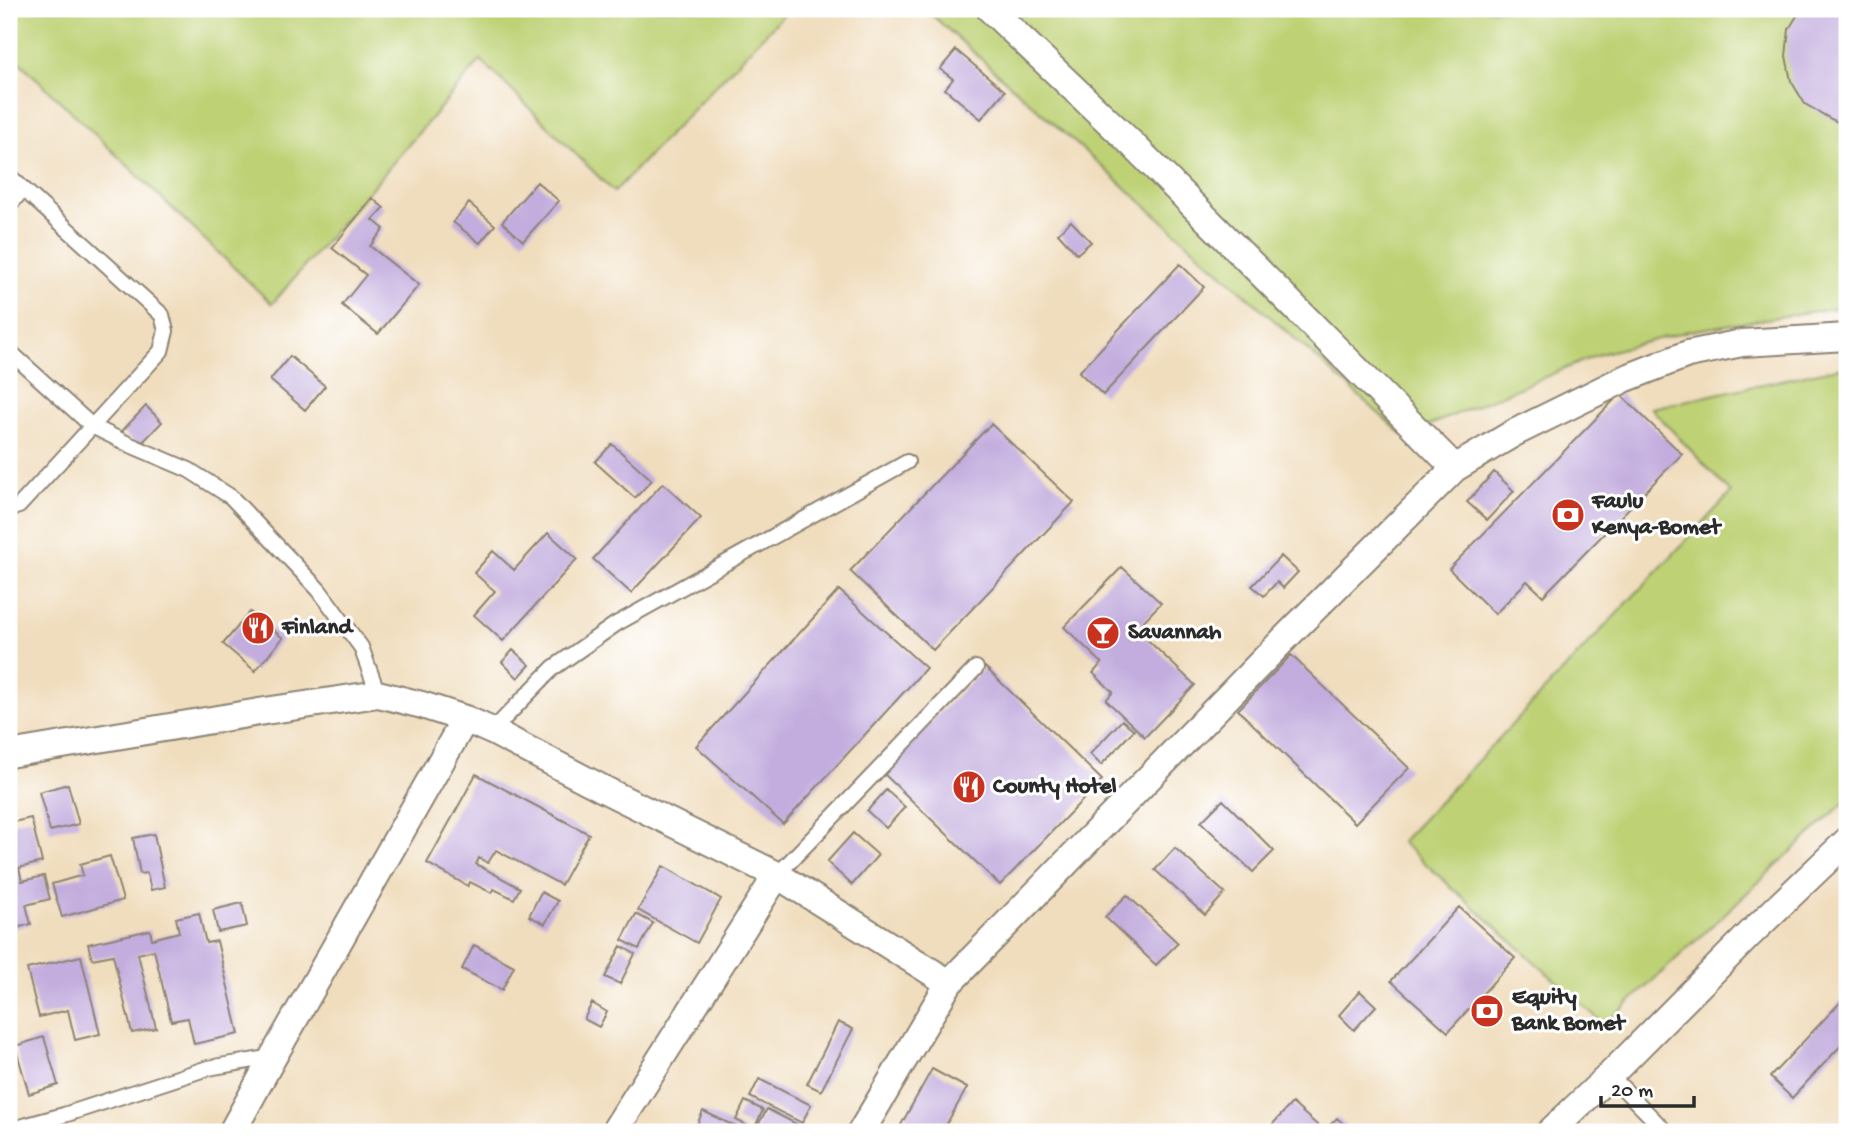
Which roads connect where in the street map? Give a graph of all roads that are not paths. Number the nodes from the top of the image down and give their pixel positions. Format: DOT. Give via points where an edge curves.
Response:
graph roads {
  1 [pos="990,9"];
  2 [pos="9,176"];
  3 [pos="23,189"];
  4 [pos="9,206"];
  5 [pos="1847,337"];
  6 [pos="9,351"];
  7 [pos="92,426"];
  8 [pos="907,462"];
  9 [pos="1455,468"];
  10 [pos="9,509"];
  11 [pos="976,668"];
  12 [pos="378,694"];
  13 [pos="465,719"];
  14 [pos="492,731"];
  15 [pos="9,754"];
  16 [pos="1847,841"];
  17 [pos="777,875"];
  18 [pos="949,983"];
  19 [pos="273,1057"];
  20 [pos="1610,1075"];
  21 [pos="9,1130"];
  22 [pos="232,1132"];
  23 [pos="614,1132"];
  24 [pos="861,1132"];
  25 [pos="1550,1132"];
  26 [pos="1666,1132"];
  1 -- 9 [label="street"];
  2 -- 3 [label="lane"];
  3 -- 4 [label="lane"];
  3 -- 7 [label="lane" via="162,315 166,331 161,351"];
  5 -- 9 [label="street" via="1742,343 1689,354 1624,379"];
  6 -- 7 [label="lane"];
  7 -- 10 [label="lane" via="19,506"];
  7 -- 12 [label="lane" via="189,470 231,498 319,590 361,648"];
  8 -- 14 [label="lane" via="617,624 553,668"];
  9 -- 18 [label="street"];
  11 -- 17 [label="lane"];
  12 -- 13 [label="street"];
  12 -- 15 [label="street"];
  13 -- 14 [label="street"];
  13 -- 19 [label="street"];
  14 -- 17 [label="street"];
  16 -- 20 [label="street"];
  17 -- 18 [label="street"];
  17 -- 23 [label="street"];
  18 -- 24 [label="street"];
  19 -- 21 [label="lane" via="208,1068"];
  19 -- 22 [label="street"];
  20 -- 25 [label="street"];
  20 -- 26 [label="lane"];
}
